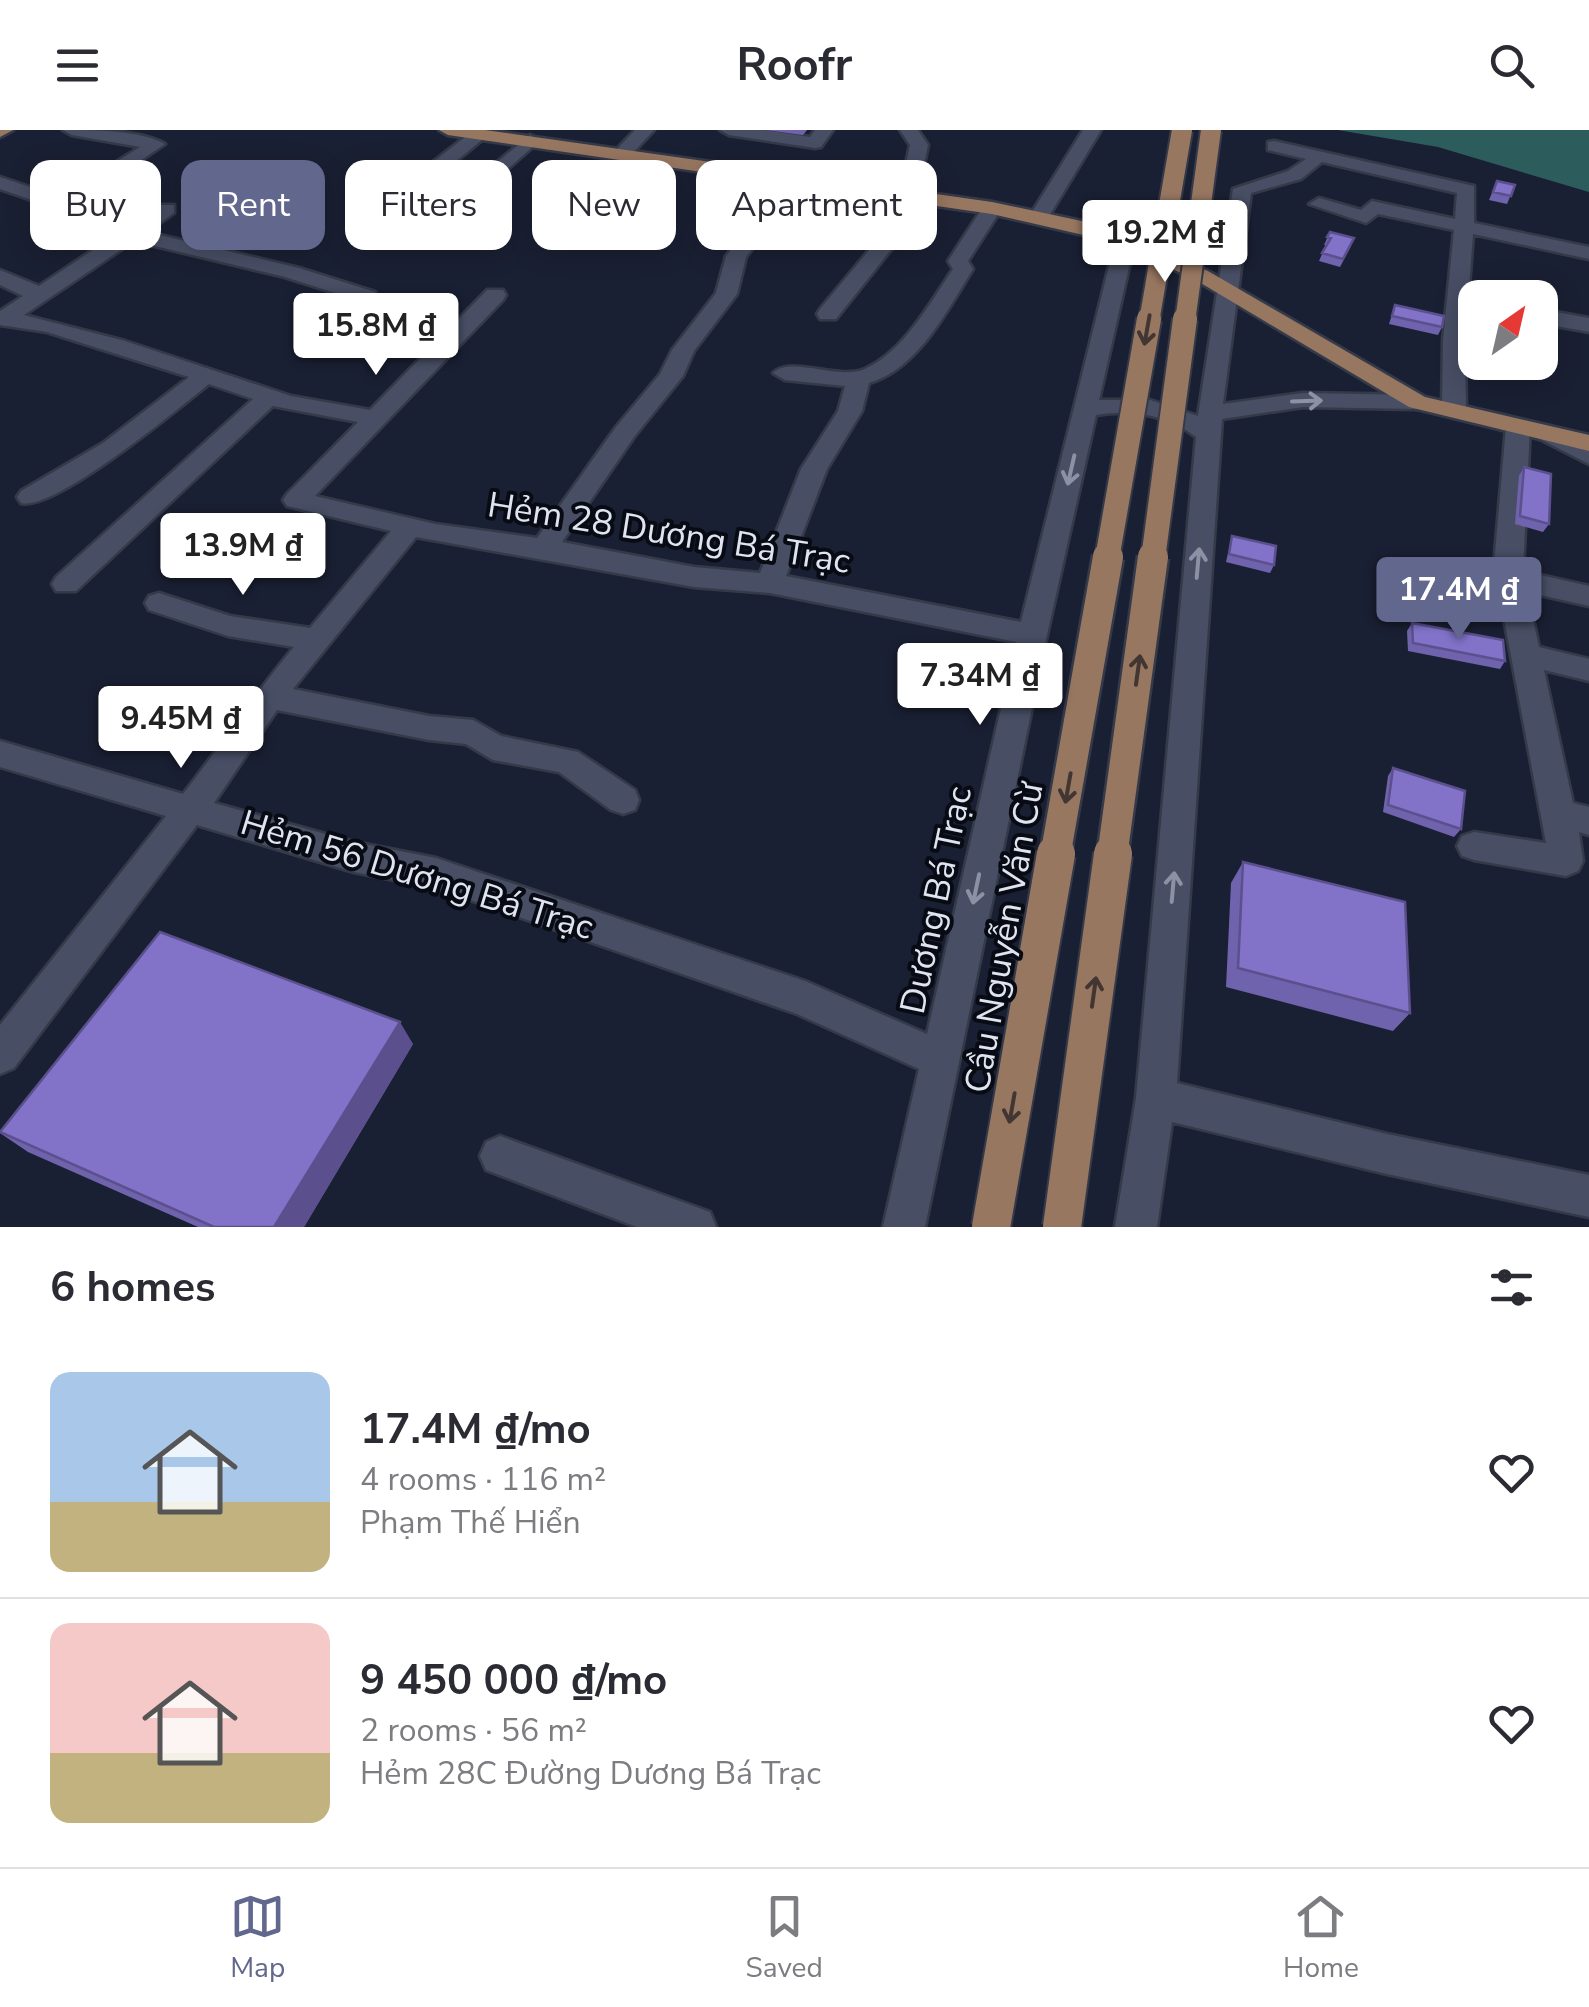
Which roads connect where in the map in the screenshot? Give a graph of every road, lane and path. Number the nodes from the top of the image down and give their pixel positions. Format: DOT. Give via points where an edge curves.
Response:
graph roads {
  1 [pos="72,130"];
  2 [pos="644,130"];
  3 [pos="729,130"];
  4 [pos="824,130"];
  5 [pos="909,130"];
  6 [pos="1092,130"];
  7 [pos="1182,130"];
  8 [pos="1211,130"];
  9 [pos="464,131"];
  10 [pos="530,140"];
  11 [pos="1274,146"];
  12 [pos="623,152"];
  13 [pos="1319,155"];
  14 [pos="131,160"];
  15 [pos="438,160"];
  16 [pos="507,160"];
  17 [pos="918,160"];
  18 [pos="696,163"];
  19 [pos="0,183"];
  20 [pos="30,193"];
  21 [pos="937,200"];
  22 [pos="1319,204"];
  23 [pos="992,208"];
  24 [pos="168,209"];
  25 [pos="161,214"];
  26 [pos="1039,217"];
  27 [pos="1464,229"];
  28 [pos="1121,238"];
  29 [pos="161,241"];
  30 [pos="106,250"];
  31 [pos="741,250"];
  32 [pos="876,250"];
  33 [pos="1589,253"];
  34 [pos="0,276"];
  35 [pos="1465,280"];
  36 [pos="1228,290"];
  37 [pos="42,293"];
  38 [pos="495,294"];
  39 [pos="366,298"];
  40 [pos="828,314"];
  41 [pos="4,318"];
  42 [pos="1558,319"];
  43 [pos="1589,325"];
  44 [pos="785,373"];
  45 [pos="208,374"];
  46 [pos="1458,375"];
  47 [pos="858,380"];
  48 [pos="270,396"];
  49 [pos="1417,402"];
  50 [pos="1085,410"];
  51 [pos="1454,412"];
  52 [pos="374,418"];
  53 [pos="1209,424"];
  54 [pos="1518,427"];
  55 [pos="1548,433"];
  56 [pos="1589,434"];
  57 [pos="1589,443"];
  58 [pos="1589,456"];
  59 [pos="30,497"];
  60 [pos="410,528"];
  61 [pos="544,548"];
  62 [pos="1511,578"];
  63 [pos="66,584"];
  64 [pos="770,584"];
  65 [pos="1589,596"];
  66 [pos="159,603"];
  67 [pos="1032,635"];
  68 [pos="316,640"];
  69 [pos="1524,654"];
  70 [pos="1589,670"];
  71 [pos="270,697"];
  72 [pos="0,754"];
  73 [pos="623,800"];
  74 [pos="193,808"];
  75 [pos="1574,817"];
  76 [pos="1474,846"];
  77 [pos="0,1055"];
  78 [pos="939,1059"];
  79 [pos="1156,1098"];
  80 [pos="500,1156"];
  81 [pos="1589,1196"];
  82 [pos="695,1227"];
  83 [pos="904,1227"];
  84 [pos="992,1227"];
  85 [pos="1062,1227"];
  86 [pos="1136,1227"];
  1 -- 14 [label="street" via="156,144"];
  2 -- 12 [label="street"];
  3 -- 4 [label="street" via="815,142"];
  5 -- 17 [label="street" via="919,145"];
  6 -- 26 [label="street"];
  7 -- 84 [label="main road, Cầu Nguyễn Văn Cừ, one-way, bridge"];
  85 -- 8 [label="main road, one-way, bridge"];
  9 -- 10 [label="main road"];
  9 -- 15 [label="street"];
  10 -- 12 [label="main road"];
  10 -- 16 [label="street"];
  11 -- 13 [label="street"];
  12 -- 18 [label="main road"];
  13 -- 27 [label="street" via="1466,190"];
  13 -- 36 [label="street" via="1308,170 1242,190"];
  19 -- 20 [label="street"];
  21 -- 23 [label="main road"];
  22 -- 27 [label="street" via="1366,217 1372,207"];
  23 -- 26 [label="main road"];
  23 -- 47 [label="street" via="932,316 892,362"];
  24 -- 25 [label="street"];
  26 -- 28 [label="main road"];
  27 -- 33 [label="street"];
  27 -- 35 [label="street"];
  28 -- 36 [label="main road"];
  28 -- 50 [label="street, Dương Bá Trạc"];
  29 -- 39 [label="street" via="292,272"];
  30 -- 37 [label="street"];
  31 -- 61 [label="street" via="726,294"];
  32 -- 40 [label="street"];
  34 -- 37 [label="street"];
  36 -- 49 [label="main road"];
  36 -- 53 [label="street"];
  37 -- 41 [label="street"];
  38 -- 52 [label="street"];
  41 -- 45 [label="street"];
  42 -- 43 [label="street"];
  44 -- 47 [label="street"];
  45 -- 48 [label="street"];
  45 -- 59 [label="street" via="112,448"];
  46 -- 51 [label="street"];
  47 -- 64 [label="street" via="850,411 814,469"];
  48 -- 52 [label="street"];
  48 -- 63 [label="street"];
  49 -- 51 [label="main road"];
  53 -- 49 [label="street, one-way" via="1303,400"];
  50 -- 53 [label="street" via="1128,404"];
  50 -- 67 [label="street, Dương Bá Trạc, one-way"];
  51 -- 54 [label="main road"];
  52 -- 60 [label="street, Hẻm 28 Dương Bá Trạc" via="296,500"];
  79 -- 53 [label="street, one-way"];
  54 -- 55 [label="main road"];
  54 -- 62 [label="street"];
  55 -- 56 [label="street"];
  55 -- 57 [label="main road"];
  55 -- 58 [label="street"];
  60 -- 61 [label="street, Hẻm 28 Dương Bá Trạc"];
  60 -- 68 [label="street"];
  61 -- 64 [label="street, Hẻm 28 Dương Bá Trạc" via="694,577"];
  62 -- 65 [label="street"];
  62 -- 69 [label="street"];
  64 -- 67 [label="street, Hẻm 28 Dương Bá Trạc"];
  66 -- 68 [label="street" via="228,626"];
  67 -- 78 [label="street, Dương Bá Trạc, one-way"];
  68 -- 71 [label="street"];
  69 -- 70 [label="street"];
  69 -- 75 [label="street"];
  71 -- 73 [label="street" via="473,732 492,746 567,761"];
  71 -- 74 [label="street"];
  72 -- 74 [label="street, Hẻm 56 Dương Bá Trạc"];
  74 -- 77 [label="street"];
  74 -- 78 [label="street, Hẻm 56 Dương Bá Trạc" via="354,857 436,873 805,999"];
  75 -- 76 [label="street" via="1566,861"];
  78 -- 83 [label="street, Dương Bá Trạc"];
  79 -- 81 [label="street"];
  79 -- 86 [label="street"];
  80 -- 82 [label="street"];
}
